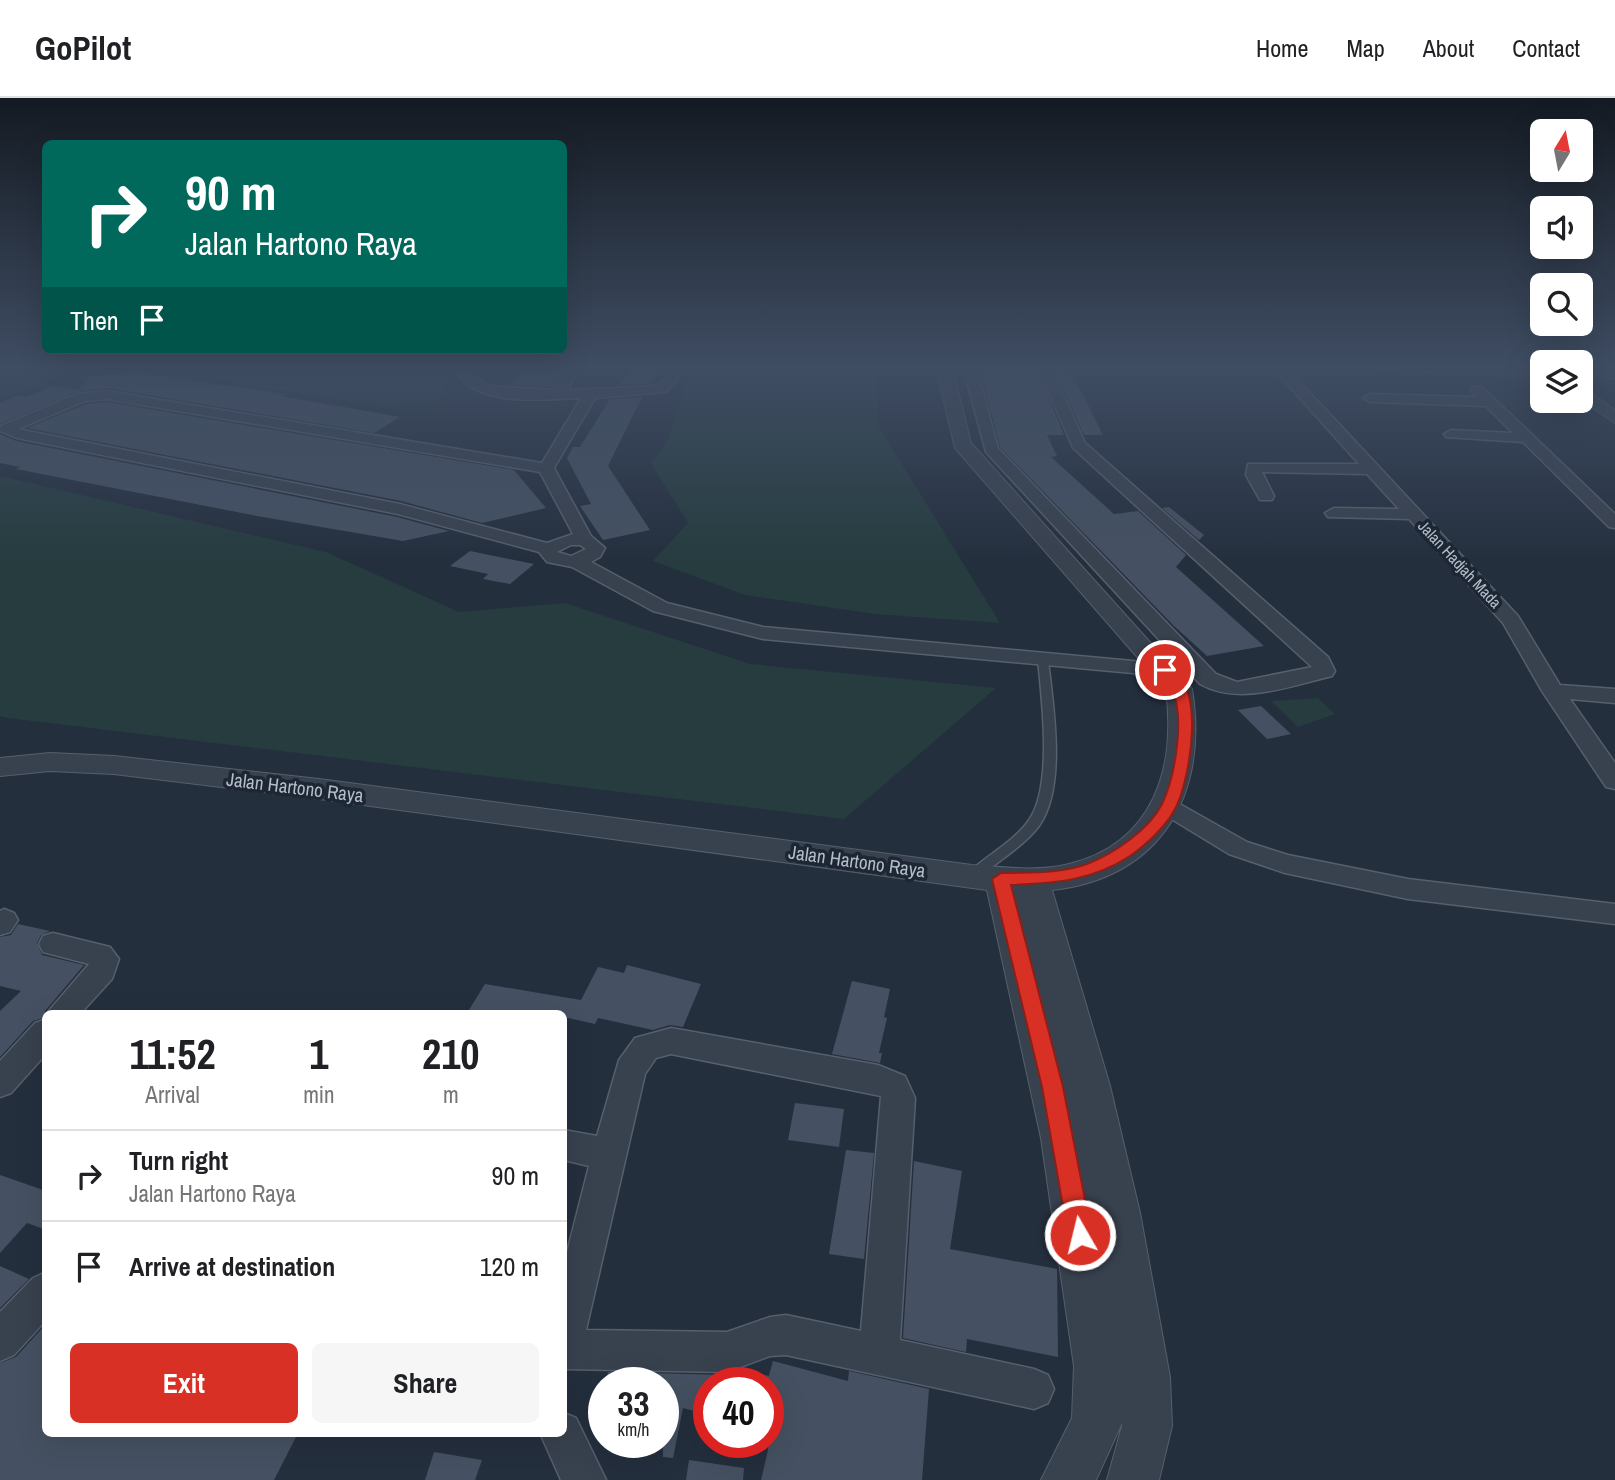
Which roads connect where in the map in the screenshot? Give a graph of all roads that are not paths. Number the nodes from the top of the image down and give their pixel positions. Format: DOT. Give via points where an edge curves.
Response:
graph roads {
  1 [pos="8,431"];
  2 [pos="320,431"];
  3 [pos="552,431"];
  4 [pos="568,431"];
  5 [pos="958,431"];
  6 [pos="986,431"];
  7 [pos="1072,431"];
  8 [pos="1340,431"];
  9 [pos="1521,431"];
  10 [pos="1451,434"];
  11 [pos="1528,438"];
  12 [pos="527,467"];
  13 [pos="546,468"];
  14 [pos="1376,469"];
  15 [pos="1266,496"];
  16 [pos="1334,513"];
  17 [pos="1414,514"];
  18 [pos="1613,519"];
  19 [pos="575,539"];
  20 [pos="549,549"];
  21 [pos="575,561"];
  22 [pos="1043,660"];
  23 [pos="1165,670"];
  24 [pos="1553,691"];
  25 [pos="1615,696"];
  26 [pos="0,767"];
  27 [pos="1615,781"];
  28 [pos="1169,806"];
  29 [pos="1001,878"];
  30 [pos="1615,914"];
  31 [pos="53,944"];
  32 [pos="65,1010"];
  33 [pos="42,1036"];
  34 [pos="0,1083"];
  35 [pos="567,1146"];
  36 [pos="608,1154"];
  37 [pos="42,1295"];
  38 [pos="567,1325"];
  39 [pos="3,1332"];
  40 [pos="567,1349"];
  41 [pos="879,1353"];
  42 [pos="1034,1389"];
  43 [pos="563,1437"];
  44 [pos="584,1480"];
  45 [pos="1067,1480"];
  46 [pos="1133,1480"];
  1 -- 20 [label="street" via="400,509"];
  2 -- 12 [label="street"];
  3 -- 12 [label="street"];
  4 -- 13 [label="street"];
  5 -- 23 [label="street, Jalan Hartono Raya" via="961,444"];
  6 -- 7 [label="street" via="991,449 1208,679 1237,689 1324,671 1321,661 1078,445"];
  8 -- 14 [label="street, Jalan Hadjah Mada"];
  9 -- 11 [label="street"];
  10 -- 11 [label="street"];
  11 -- 18 [label="street"];
  12 -- 13 [label="street"];
  12 -- 19 [label="street"];
  13 -- 19 [label="street"];
  14 -- 15 [label="street" via="1254,467"];
  14 -- 17 [label="street, Jalan Hadjah Mada"];
  16 -- 17 [label="street"];
  17 -- 24 [label="street, Jalan Hadjah Mada" via="1511,620"];
  19 -- 20 [label="street"];
  19 -- 21 [label="street" via="596,548 594,554"];
  20 -- 21 [label="street" via="553,559"];
  21 -- 22 [label="street" via="660,607 763,633"];
  22 -- 23 [label="street"];
  22 -- 29 [label="lane" via="1048,702 1047,800"];
  23 -- 28 [label="street, Jalan Hartono Raya" via="1179,689 1185,713 1185,748"];
  24 -- 25 [label="street"];
  24 -- 27 [label="street, Jalan Hadjah Mada"];
  26 -- 29 [label="street, Jalan Hartono Raya" via="50,762 114,765"];
  28 -- 29 [label="street, Jalan Hartono Raya" via="1125,851 1095,867 1068,876"];
  28 -- 30 [label="street" via="1238,848 1345,879"];
  29 -- 45 [label="street" via="1053,1087 1098,1372 1099,1409 1087,1447"];
  29 -- 46 [label="street" via="1090,1086 1118,1213 1145,1390 1147,1426"];
  31 -- 32 [label="street" via="104,959 102,971"];
  33 -- 34 [label="street"];
  35 -- 36 [label="street"];
  36 -- 38 [label="street"];
  36 -- 41 [label="street" via="630,1070 638,1055 655,1043 671,1041 781,1059 893,1086 898,1098"];
  37 -- 39 [label="street"];
  40 -- 41 [label="street" via="727,1352 773,1334"];
  41 -- 42 [label="street"];
  43 -- 44 [label="street"];
}
